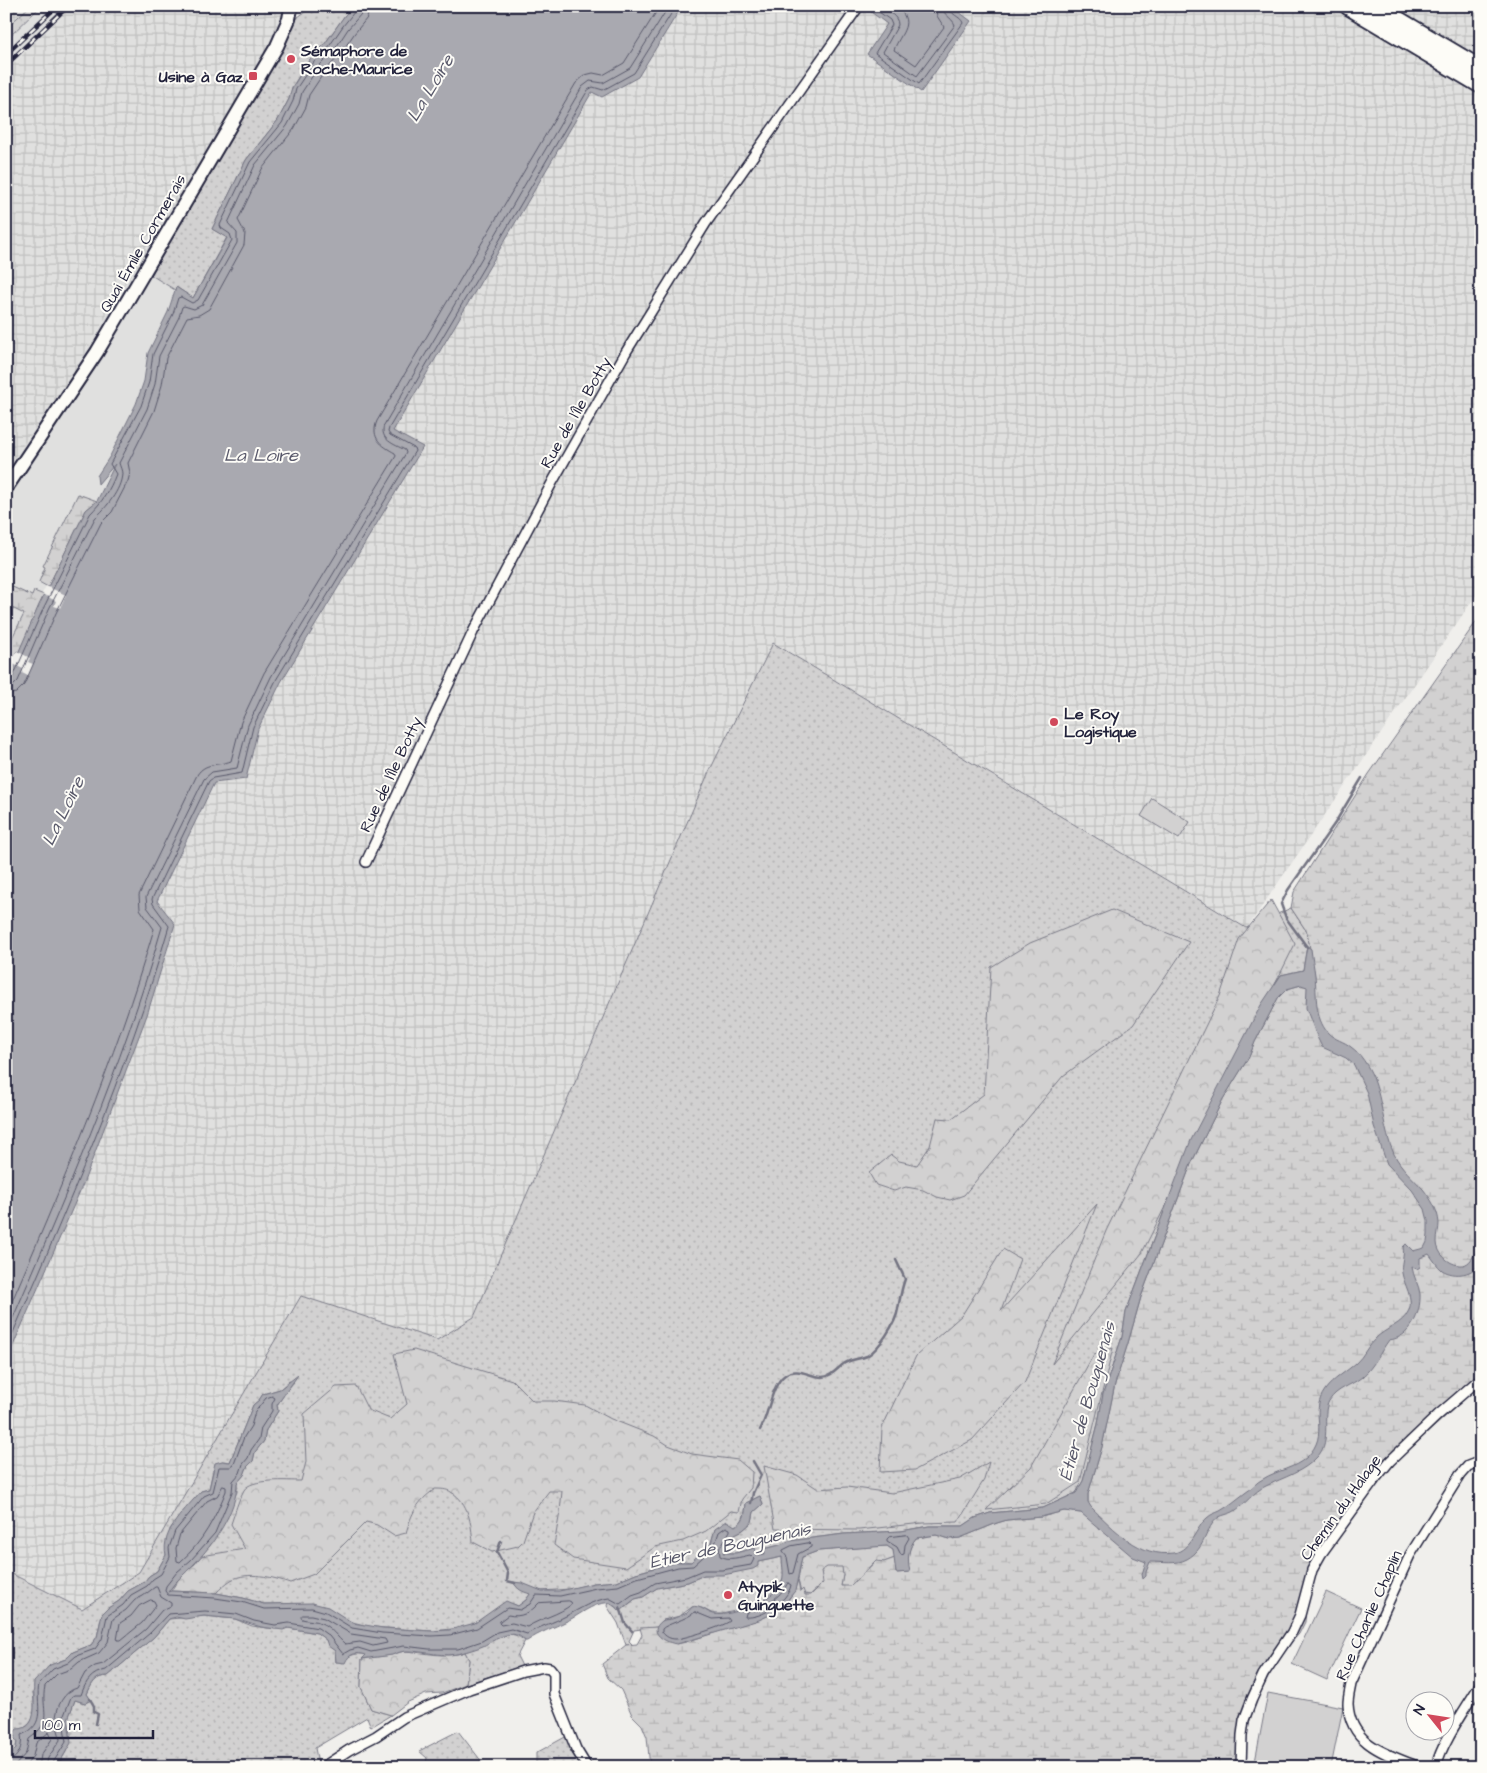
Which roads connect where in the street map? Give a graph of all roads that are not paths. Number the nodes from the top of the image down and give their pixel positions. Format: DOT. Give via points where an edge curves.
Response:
graph roads {
  1 [pos="858,6"];
  2 [pos="1348,6"];
  3 [pos="1374,6"];
  4 [pos="294,7"];
  5 [pos="1481,69"];
  6 [pos="1481,85"];
  7 [pos="6,488"];
  8 [pos="366,862"];
  9 [pos="1481,1378"];
  10 [pos="1481,1424"];
  11 [pos="1481,1448"];
  12 [pos="1481,1461"];
  13 [pos="1481,1683"];
  14 [pos="323,1767"];
  15 [pos="587,1767"];
  16 [pos="1241,1767"];
  17 [pos="1419,1767"];
  18 [pos="1436,1767"];
  1 -- 8 [label="street, Rue de l'Île Botty" via="706,223 629,347 540,504 474,632"];
  2 -- 6 [label="highway"];
  3 -- 5 [label="highway"];
  4 -- 7 [label="main road, Quai Émile Cormerais" via="277,46 97,352"];
  9 -- 16 [label="street, Chemin du Halage" via="1390,1461 1321,1554 1312,1570 1300,1615 1263,1675 1244,1720"];
  10 -- 11 [label="street"];
  12 -- 17 [label="street, Rue Charlie Chaplin" via="1468,1466 1460,1475 1410,1555 1351,1684 1348,1703 1352,1721 1361,1737 1375,1748"];
  13 -- 18 [label="street"];
  14 -- 15 [label="street" via="404,1718 469,1689 544,1667 554,1673 554,1694 576,1749"];
}
